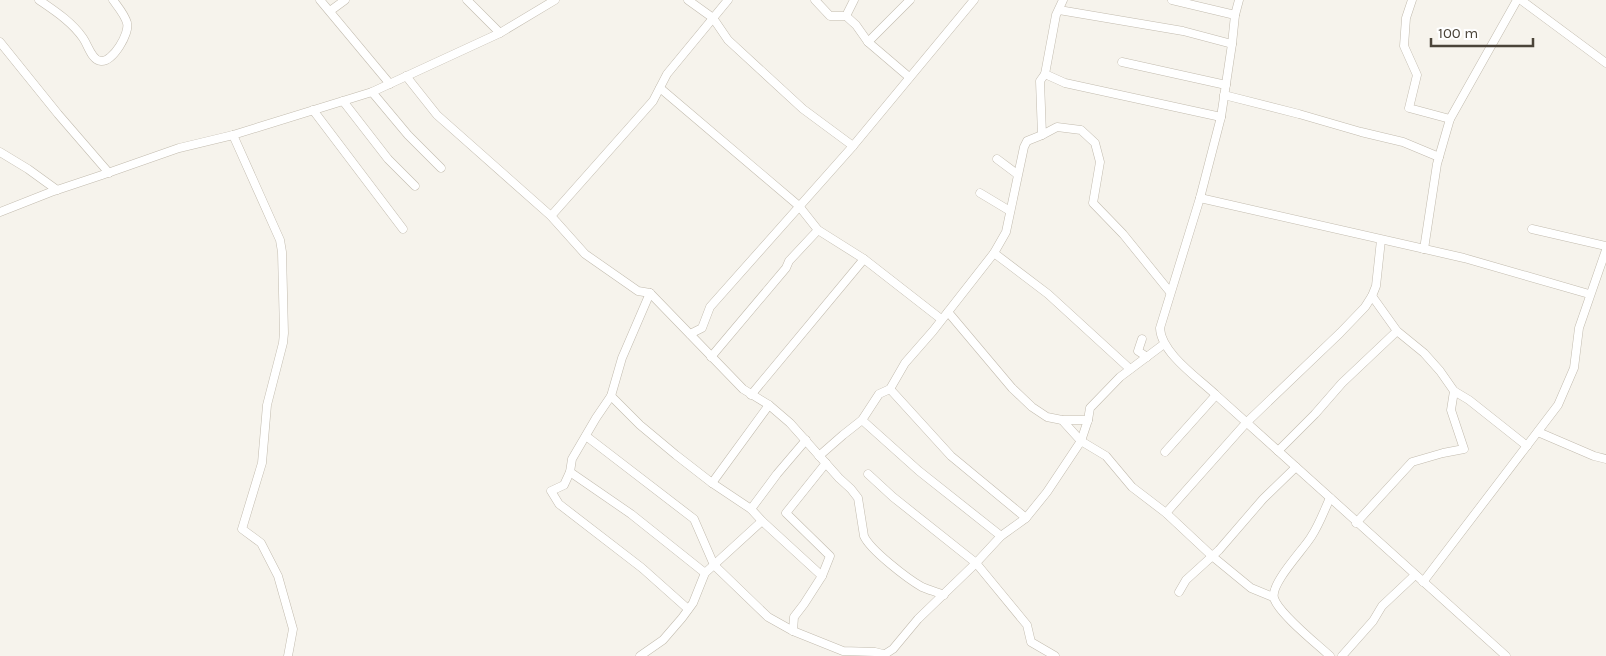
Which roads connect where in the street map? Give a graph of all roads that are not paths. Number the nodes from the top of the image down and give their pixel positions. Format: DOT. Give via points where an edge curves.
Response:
graph roads {
  1 [pos="39,0"];
  2 [pos="113,0"];
  3 [pos="320,0"];
  4 [pos="344,0"];
  5 [pos="467,0"];
  6 [pos="555,0"];
  7 [pos="688,0"];
  8 [pos="728,0"];
  9 [pos="814,0"];
  10 [pos="854,0"];
  11 [pos="910,0"];
  12 [pos="974,0"];
  13 [pos="1063,0"];
  14 [pos="1172,0"];
  15 [pos="1239,0"];
  16 [pos="1412,0"];
  17 [pos="1517,0"];
  18 [pos="1522,0"];
  19 [pos="1059,10"];
  20 [pos="330,11"];
  21 [pos="1235,15"];
  22 [pos="846,16"];
  23 [pos="712,18"];
  24 [pos="500,33"];
  25 [pos="0,42"];
  26 [pos="868,42"];
  27 [pos="1232,44"];
  28 [pos="1122,62"];
  29 [pos="1606,63"];
  30 [pos="1045,74"];
  31 [pos="406,76"];
  32 [pos="909,77"];
  33 [pos="390,84"];
  34 [pos="1226,85"];
  35 [pos="660,88"];
  36 [pos="372,92"];
  37 [pos="1224,95"];
  38 [pos="343,101"];
  39 [pos="313,110"];
  40 [pos="1221,117"];
  41 [pos="1450,119"];
  42 [pos="1042,134"];
  43 [pos="233,135"];
  44 [pos="853,146"];
  45 [pos="0,152"];
  46 [pos="1439,157"];
  47 [pos="997,158"];
  48 [pos="441,168"];
  49 [pos="109,173"];
  50 [pos="1017,174"];
  51 [pos="415,186"];
  52 [pos="57,190"];
  53 [pos="980,193"];
  54 [pos="1200,198"];
  55 [pos="799,206"];
  56 [pos="1010,211"];
  57 [pos="0,212"];
  58 [pos="551,216"];
  59 [pos="403,229"];
  60 [pos="1532,229"];
  61 [pos="818,230"];
  62 [pos="1381,240"];
  63 [pos="1606,246"];
  64 [pos="1424,249"];
  65 [pos="1606,250"];
  66 [pos="994,253"];
  67 [pos="864,259"];
  68 [pos="1170,292"];
  69 [pos="650,293"];
  70 [pos="1589,294"];
  71 [pos="1372,296"];
  72 [pos="948,312"];
  73 [pos="941,319"];
  74 [pos="1397,331"];
  75 [pos="690,334"];
  76 [pos="1142,339"];
  77 [pos="1164,344"];
  78 [pos="711,357"];
  79 [pos="1147,357"];
  80 [pos="1130,369"];
  81 [pos="890,389"];
  82 [pos="1454,391"];
  83 [pos="751,395"];
  84 [pos="1216,395"];
  85 [pos="611,396"];
  86 [pos="769,406"];
  87 [pos="862,420"];
  88 [pos="1062,420"];
  89 [pos="1088,420"];
  90 [pos="1246,423"];
  91 [pos="1538,432"];
  92 [pos="586,436"];
  93 [pos="806,440"];
  94 [pos="1080,441"];
  95 [pos="1527,446"];
  96 [pos="1278,451"];
  97 [pos="1165,452"];
  98 [pos="819,456"];
  99 [pos="1606,459"];
  100 [pos="826,464"];
  101 [pos="1296,467"];
  102 [pos="570,472"];
  103 [pos="868,474"];
  104 [pos="712,483"];
  105 [pos="1330,498"];
  106 [pos="752,509"];
  107 [pos="1166,513"];
  108 [pos="1026,518"];
  109 [pos="762,521"];
  110 [pos="1356,523"];
  111 [pos="1001,536"];
  112 [pos="1212,556"];
  113 [pos="976,563"];
  114 [pos="714,565"];
  115 [pos="705,573"];
  116 [pos="1415,575"];
  117 [pos="822,576"];
  118 [pos="1423,582"];
  119 [pos="1179,592"];
  120 [pos="944,595"];
  121 [pos="1273,597"];
  122 [pos="688,609"];
  123 [pos="794,631"];
  124 [pos="844,653"];
  125 [pos="882,655"];
  126 [pos="288,656"];
  127 [pos="640,656"];
  128 [pos="1055,656"];
  129 [pos="1330,656"];
  130 [pos="1342,656"];
  131 [pos="1506,656"];
  1 -- 2 [label="street" via="61,14 82,37 94,58 104,62 112,57 128,27"];
  3 -- 20 [label="street"];
  4 -- 20 [label="street"];
  5 -- 24 [label="street"];
  6 -- 24 [label="street"];
  7 -- 23 [label="street"];
  8 -- 23 [label="street"];
  9 -- 22 [label="street" via="830,16"];
  10 -- 22 [label="street"];
  11 -- 26 [label="street"];
  12 -- 32 [label="street"];
  13 -- 19 [label="street"];
  14 -- 21 [label="street"];
  15 -- 21 [label="street"];
  16 -- 41 [label="street" via="1406,18 1404,46 1417,75 1409,108"];
  17 -- 41 [label="street"];
  18 -- 29 [label="street"];
  19 -- 27 [label="street" via="1183,31"];
  19 -- 30 [label="street"];
  20 -- 33 [label="street"];
  21 -- 27 [label="street"];
  22 -- 26 [label="street"];
  23 -- 35 [label="street" via="666,74"];
  23 -- 44 [label="street" via="728,40 803,109"];
  24 -- 31 [label="street"];
  25 -- 49 [label="street"];
  26 -- 32 [label="street"];
  27 -- 34 [label="street"];
  28 -- 34 [label="street"];
  30 -- 40 [label="street" via="1066,83"];
  30 -- 42 [label="street" via="1040,81"];
  31 -- 33 [label="street"];
  31 -- 58 [label="street" via="437,115"];
  32 -- 44 [label="street"];
  33 -- 36 [label="street"];
  34 -- 37 [label="street"];
  35 -- 55 [label="street"];
  35 -- 58 [label="street"];
  36 -- 38 [label="street"];
  36 -- 48 [label="street" via="403,130"];
  37 -- 40 [label="street"];
  37 -- 46 [label="street" via="1403,142"];
  38 -- 39 [label="street"];
  38 -- 51 [label="street" via="388,159"];
  39 -- 43 [label="street"];
  39 -- 59 [label="street"];
  40 -- 54 [label="street"];
  41 -- 46 [label="street"];
  42 -- 50 [label="street" via="1027,141"];
  42 -- 68 [label="street" via="1057,127 1082,130 1095,143 1100,162 1093,203"];
  43 -- 49 [label="street" via="179,148"];
  43 -- 126 [label="street" via="280,240 282,252 283,342 267,405 262,463 242,529 261,543 278,576 293,629"];
  44 -- 55 [label="street"];
  45 -- 52 [label="street"];
  46 -- 64 [label="street"];
  47 -- 50 [label="street"];
  49 -- 52 [label="street"];
  50 -- 56 [label="street"];
  52 -- 57 [label="street"];
  53 -- 56 [label="street"];
  54 -- 62 [label="street"];
  54 -- 68 [label="street"];
  55 -- 61 [label="street"];
  55 -- 75 [label="street" via="710,307 702,328"];
  56 -- 66 [label="street" via="1006,232"];
  58 -- 69 [label="street" via="585,254 638,291"];
  60 -- 63 [label="street"];
  61 -- 67 [label="street"];
  61 -- 78 [label="street"];
  62 -- 64 [label="street"];
  62 -- 71 [label="street"];
  64 -- 70 [label="street"];
  65 -- 70 [label="street"];
  66 -- 72 [label="street"];
  66 -- 80 [label="street" via="1048,294"];
  67 -- 73 [label="street"];
  67 -- 83 [label="street"];
  68 -- 77 [label="street" via="1160,328"];
  69 -- 75 [label="street"];
  69 -- 85 [label="street" via="622,358"];
  70 -- 91 [label="street" via="1578,328 1574,368 1558,405"];
  71 -- 74 [label="street"];
  71 -- 90 [label="street" via="1340,333"];
  72 -- 73 [label="street"];
  72 -- 88 [label="street" via="1032,407"];
  73 -- 81 [label="street" via="905,363"];
  74 -- 82 [label="street" via="1424,353"];
  74 -- 96 [label="street"];
  75 -- 78 [label="street"];
  76 -- 79 [label="street" via="1138,351"];
  77 -- 79 [label="street"];
  77 -- 84 [label="street"];
  78 -- 83 [label="street"];
  79 -- 80 [label="street"];
  80 -- 89 [label="street" via="1090,408"];
  81 -- 87 [label="street" via="879,394"];
  81 -- 108 [label="street" via="951,456"];
  82 -- 95 [label="street"];
  82 -- 110 [label="street" via="1451,410 1464,449 1412,462"];
  83 -- 86 [label="street"];
  84 -- 90 [label="street"];
  84 -- 97 [label="street"];
  85 -- 92 [label="street"];
  85 -- 104 [label="street" via="640,425"];
  86 -- 93 [label="street"];
  86 -- 104 [label="street"];
  87 -- 98 [label="street"];
  87 -- 111 [label="street" via="919,471"];
  88 -- 89 [label="street"];
  88 -- 94 [label="street"];
  89 -- 94 [label="street"];
  90 -- 96 [label="street"];
  90 -- 107 [label="street"];
  91 -- 95 [label="street"];
  91 -- 99 [label="street"];
  92 -- 102 [label="street" via="572,459"];
  92 -- 114 [label="street" via="694,519"];
  93 -- 98 [label="street"];
  93 -- 106 [label="street"];
  94 -- 107 [label="street" via="1106,456 1132,487"];
  94 -- 108 [label="street"];
  95 -- 118 [label="street"];
  96 -- 101 [label="street"];
  98 -- 100 [label="street"];
  100 -- 117 [label="street" via="786,514 830,556"];
  100 -- 120 [label="street" via="858,498 866,542 921,586"];
  101 -- 105 [label="street"];
  101 -- 112 [label="street"];
  102 -- 115 [label="street" via="631,514"];
  102 -- 122 [label="street" via="564,484 551,492 559,504 642,568"];
  103 -- 113 [label="street"];
  104 -- 106 [label="street"];
  105 -- 110 [label="street"];
  105 -- 121 [label="street" via="1312,536 1278,582"];
  106 -- 109 [label="street"];
  107 -- 112 [label="street"];
  108 -- 111 [label="street"];
  109 -- 114 [label="street"];
  109 -- 117 [label="street"];
  110 -- 116 [label="street"];
  111 -- 113 [label="street"];
  112 -- 119 [label="street" via="1186,580"];
  112 -- 121 [label="street" via="1251,588"];
  113 -- 120 [label="street"];
  113 -- 128 [label="street" via="1027,625 1031,642"];
  114 -- 115 [label="street"];
  114 -- 123 [label="street" via="768,617"];
  115 -- 122 [label="street"];
  116 -- 118 [label="street"];
  116 -- 130 [label="street" via="1382,606"];
  117 -- 123 [label="street" via="794,617"];
  118 -- 131 [label="street"];
  120 -- 125 [label="street" via="918,619 893,650"];
  121 -- 129 [label="street" via="1279,609"];
  122 -- 127 [label="street" via="663,640"];
  123 -- 124 [label="street"];
  124 -- 125 [label="street" via="875,652"];
}
